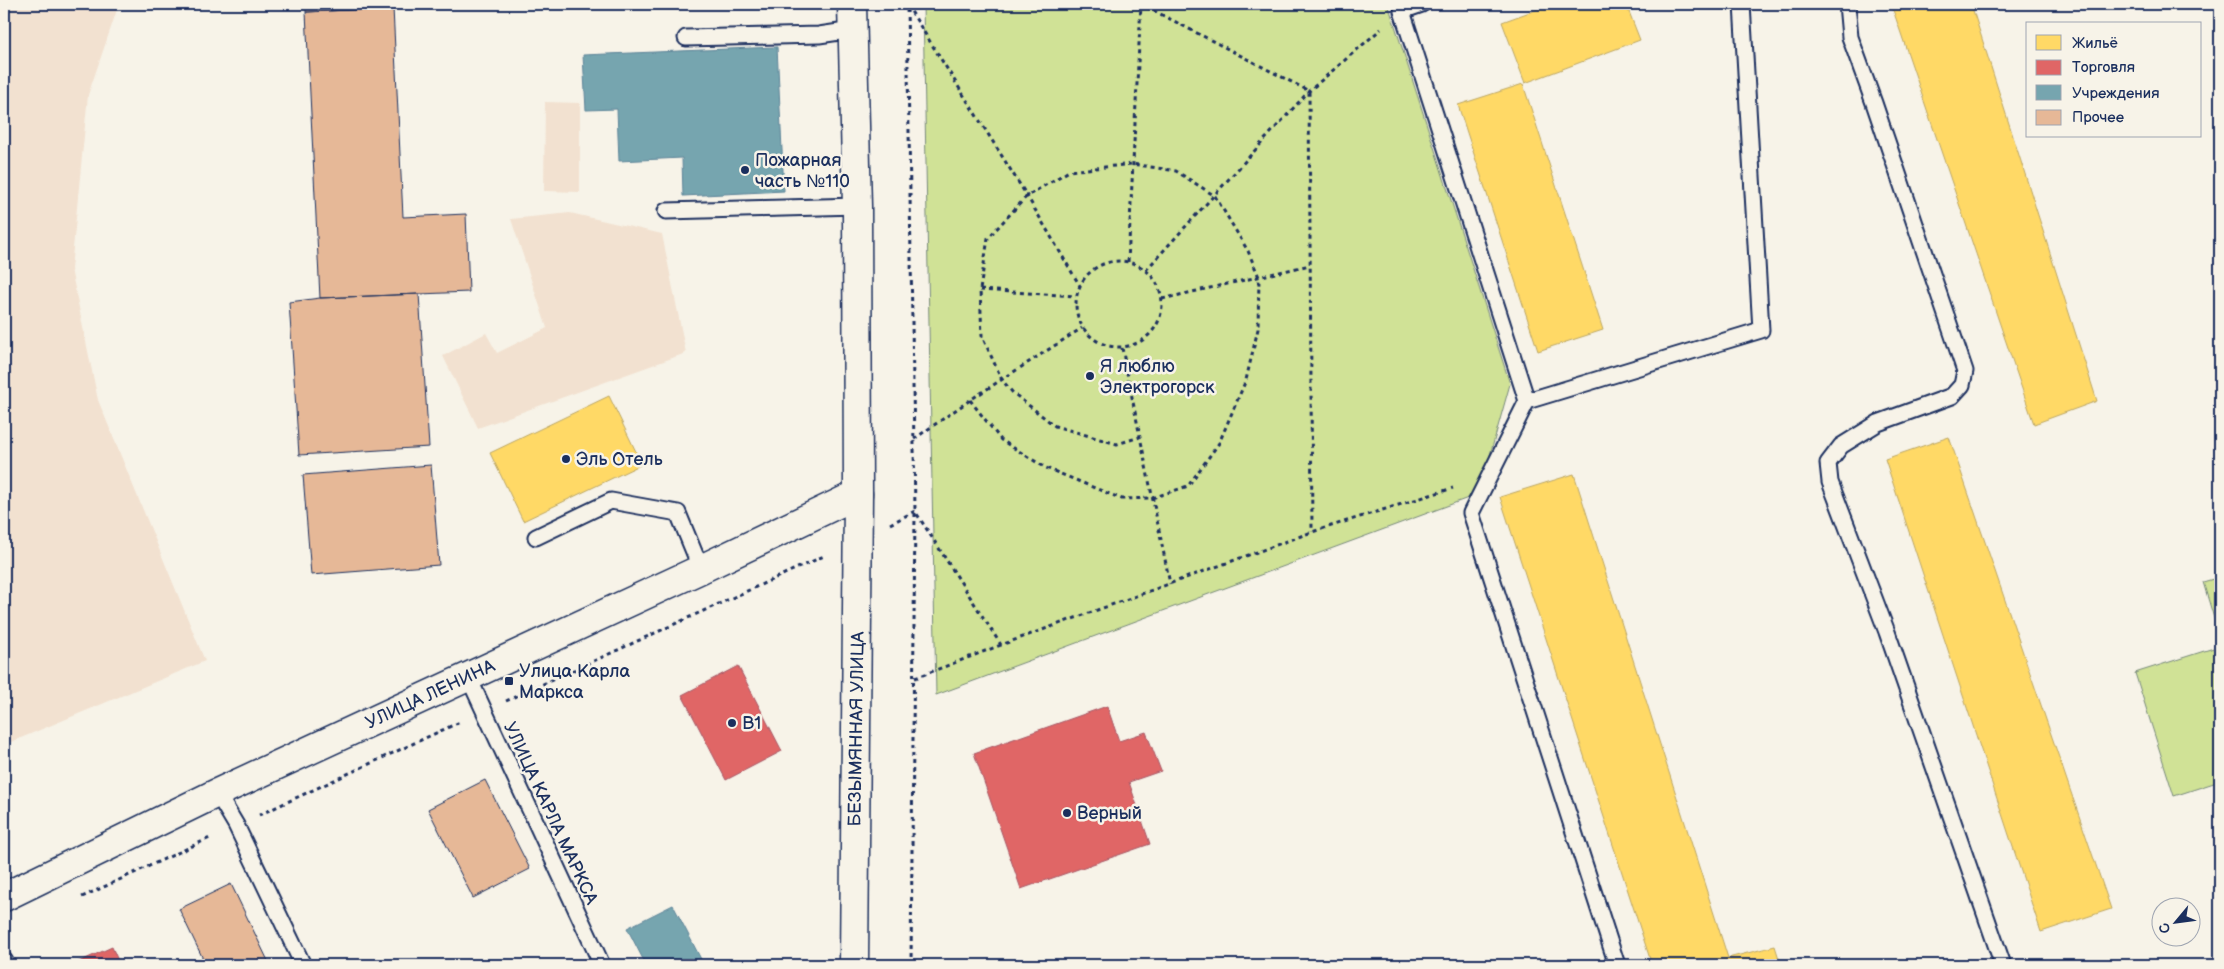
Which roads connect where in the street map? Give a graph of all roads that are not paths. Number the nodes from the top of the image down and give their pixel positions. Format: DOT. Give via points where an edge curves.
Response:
graph roads {
  1 [pos="1422,4"];
  2 [pos="1742,4"];
  3 [pos="1847,4"];
  4 [pos="853,13"];
  5 [pos="686,38"];
  6 [pos="857,206"];
  7 [pos="666,211"];
  8 [pos="1527,401"];
  9 [pos="858,494"];
  10 [pos="536,538"];
  11 [pos="701,569"];
  12 [pos="468,676"];
  13 [pos="217,793"];
  14 [pos="4,897"];
  15 [pos="4,960"];
  16 [pos="7,965"];
  17 [pos="303,965"];
  18 [pos="602,965"];
  19 [pos="854,965"];
  20 [pos="1617,965"];
  21 [pos="2003,965"];
  1 -- 8 [label="lane" via="1402,11"];
  2 -- 8 [label="lane" via="1761,330"];
  3 -- 21 [label="lane" via="1850,37 1965,370 1962,385 1952,396 1878,423 1841,446 1828,463 1830,482 1887,632"];
  4 -- 5 [label="lane" via="819,34"];
  4 -- 6 [label="street, БЕЗЫМЯННАЯ УЛИЦА"];
  6 -- 7 [label="lane"];
  6 -- 9 [label="street, БЕЗЫМЯННАЯ УЛИЦА"];
  8 -- 20 [label="lane" via="1471,513"];
  9 -- 11 [label="street, УЛИЦА ЛЕНИНА"];
  9 -- 19 [label="street, БЕЗЫМЯННАЯ УЛИЦА"];
  10 -- 11 [label="lane" via="611,501 678,513"];
  11 -- 12 [label="street, УЛИЦА ЛЕНИНА"];
  12 -- 13 [label="street, УЛИЦА ЛЕНИНА"];
  12 -- 18 [label="lane, УЛИЦА КАРЛА МАРКСА"];
  13 -- 14 [label="street, УЛИЦА ЛЕНИНА"];
  13 -- 17 [label="lane"];
  15 -- 16 [label="lane"];
}
